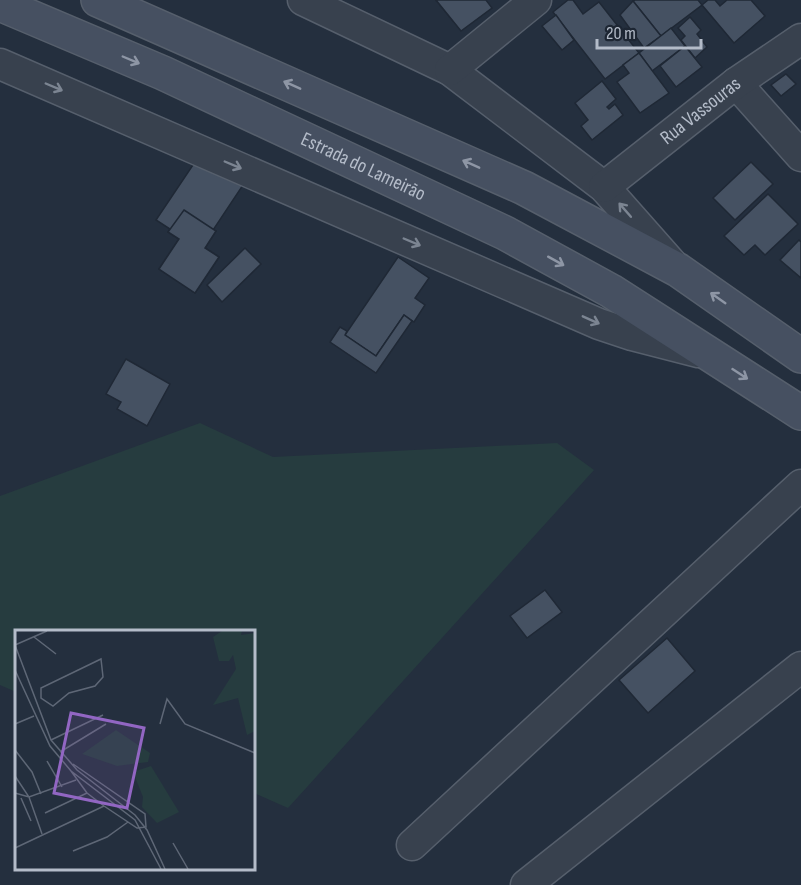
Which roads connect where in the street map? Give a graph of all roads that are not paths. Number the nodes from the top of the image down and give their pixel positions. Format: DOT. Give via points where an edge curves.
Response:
graph roads {
  1 [pos="98,0"];
  2 [pos="303,0"];
  3 [pos="361,0"];
  4 [pos="536,0"];
  5 [pos="0,4"];
  6 [pos="374,34"];
  7 [pos="801,39"];
  8 [pos="0,64"];
  9 [pos="450,70"];
  10 [pos="736,83"];
  11 [pos="801,156"];
  12 [pos="604,187"];
  13 [pos="678,270"];
  14 [pos="712,355"];
  15 [pos="801,356"];
  16 [pos="801,413"];
  17 [pos="801,485"];
  18 [pos="801,667"];
  19 [pos="412,845"];
  20 [pos="526,885"];
  13 -- 1 [label="main road, one-way" via="524,188"];
  2 -- 6 [label="street"];
  3 -- 6 [label="street"];
  4 -- 9 [label="street"];
  5 -- 14 [label="main road, Estrada do Lameirão, one-way" via="163,73 505,233 611,291"];
  6 -- 9 [label="street"];
  7 -- 10 [label="street, Rua Vassouras"];
  8 -- 14 [label="street, Estrada do Lameirão, one-way" via="599,324"];
  9 -- 12 [label="street"];
  10 -- 11 [label="street"];
  10 -- 12 [label="street, Rua Vassouras"];
  13 -- 12 [label="street, one-way"];
  15 -- 13 [label="main road, one-way"];
  14 -- 16 [label="main road, Estrada do Lameirão, one-way"];
  17 -- 19 [label="street"];
  18 -- 20 [label="street"];
}
